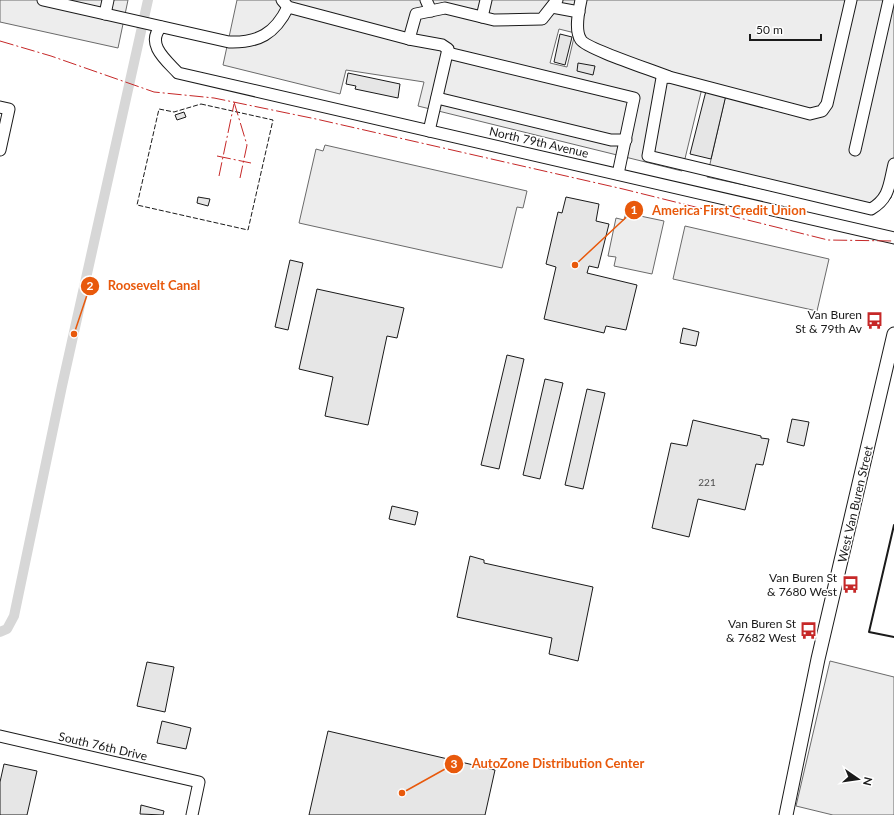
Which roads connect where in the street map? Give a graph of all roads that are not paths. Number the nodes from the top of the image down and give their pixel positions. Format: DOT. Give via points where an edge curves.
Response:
graph roads {
  1 [pos="42,0"];
  2 [pos="108,0"];
  3 [pos="426,0"];
  4 [pos="486,0"];
  5 [pos="581,0"];
  6 [pos="851,0"];
  7 [pos="889,0"];
  8 [pos="554,3"];
  9 [pos="285,4"];
  10 [pos="458,5"];
  11 [pos="431,11"];
  12 [pos="579,12"];
  13 [pos="105,14"];
  14 [pos="482,17"];
  15 [pos="156,26"];
  16 [pos="409,39"];
  17 [pos="448,53"];
  18 [pos="669,76"];
  19 [pos="437,98"];
  20 [pos="0,107"];
  21 [pos="429,131"];
  22 [pos="626,140"];
  23 [pos="0,150"];
  24 [pos="854,150"];
  25 [pos="894,164"];
  26 [pos="618,174"];
  27 [pos="894,238"];
  28 [pos="894,334"];
  29 [pos="0,736"];
  30 [pos="192,815"];
  31 [pos="786,815"];
  1 -- 13 [label="street"];
  2 -- 13 [label="street"];
  3 -- 11 [label="street"];
  4 -- 14 [label="street"];
  5 -- 12 [label="street"];
  6 -- 18 [label="street" via="826,104 822,111 810,114"];
  7 -- 24 [label="street"];
  8 -- 12 [label="street"];
  8 -- 14 [label="street" via="542,20 494,20"];
  9 -- 15 [label="street" via="282,20 268,34 246,43 229,42"];
  9 -- 16 [label="street"];
  10 -- 11 [label="street"];
  10 -- 14 [label="street"];
  11 -- 16 [label="street" via="416,14"];
  12 -- 18 [label="street" via="579,34 586,44"];
  13 -- 15 [label="street"];
  15 -- 21 [label="street, North 79th Avenue" via="155,42 159,53 178,73"];
  16 -- 17 [label="street" via="442,45 448,48"];
  17 -- 19 [label="street"];
  17 -- 22 [label="street" via="634,98"];
  18 -- 25 [label="street" via="662,78 660,83 648,156 871,209 882,203 886,196"];
  19 -- 21 [label="street"];
  19 -- 22 [label="street" via="611,140"];
  20 -- 23 [label="street" via="9,108"];
  21 -- 26 [label="street, North 79th Avenue"];
  22 -- 26 [label="street"];
  26 -- 27 [label="street, North 79th Avenue"];
  28 -- 31 [label="main road, West Van Buren Street" via="818,659"];
  29 -- 30 [label="street, South 76th Drive" via="199,782"];
}
